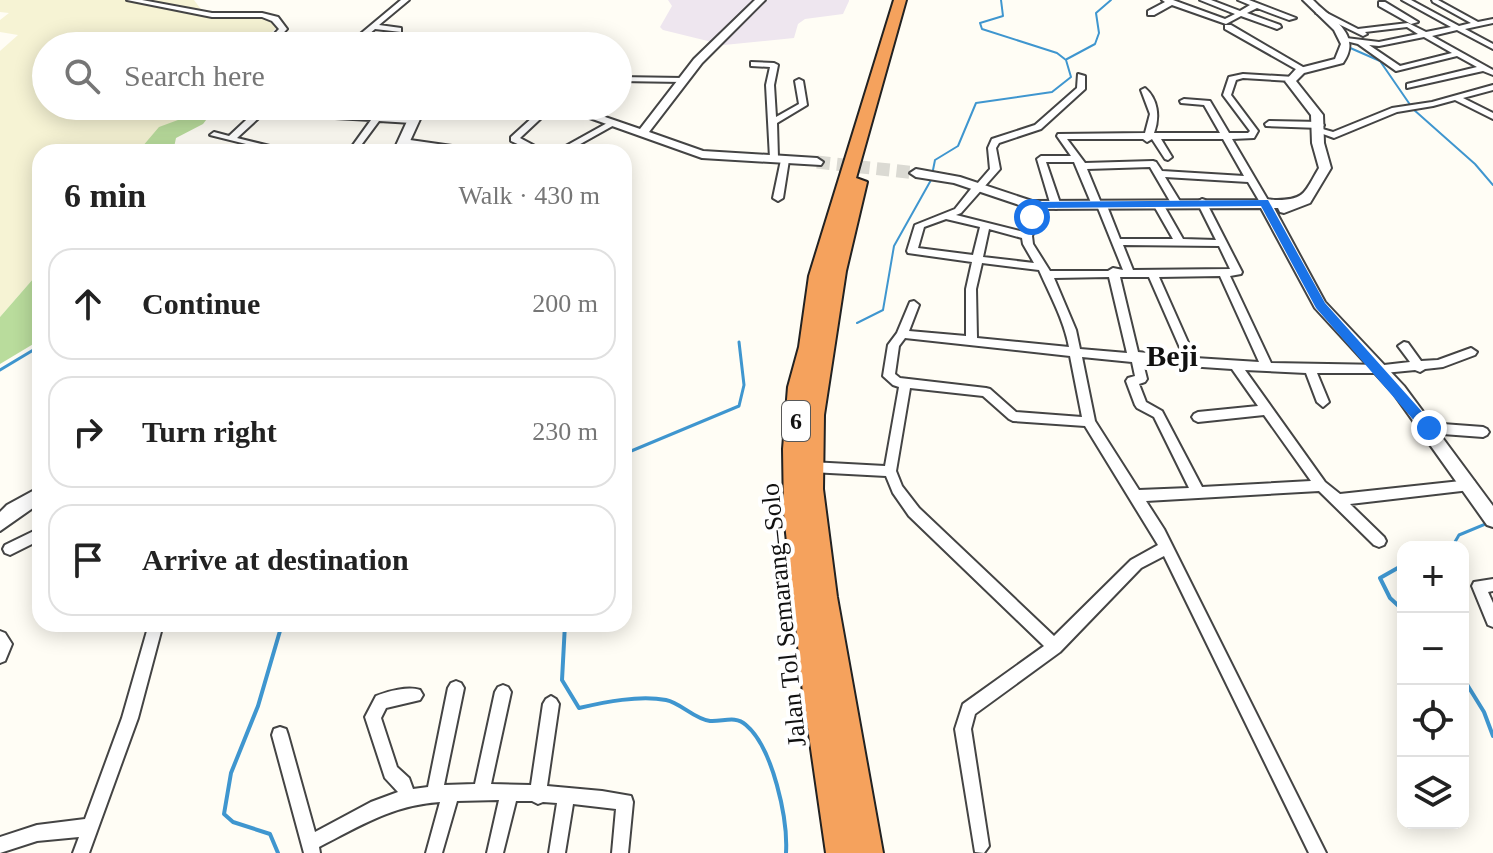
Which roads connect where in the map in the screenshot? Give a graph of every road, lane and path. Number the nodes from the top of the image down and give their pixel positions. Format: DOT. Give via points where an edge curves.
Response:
graph roads {
  1 [pos="131,0"];
  2 [pos="405,0"];
  3 [pos="760,0"];
  4 [pos="900,0"];
  5 [pos="911,0"];
  6 [pos="1204,0"];
  7 [pos="1242,0"];
  8 [pos="1308,0"];
  9 [pos="1406,0"];
  10 [pos="1168,1"];
  11 [pos="1435,1"];
  12 [pos="1382,4"];
  13 [pos="1256,5"];
  14 [pos="1151,13"];
  15 [pos="1320,13"];
  16 [pos="1242,14"];
  17 [pos="1292,18"];
  18 [pos="1493,21"];
  19 [pos="1479,25"];
  20 [pos="375,27"];
  21 [pos="1228,27"];
  22 [pos="1277,27"];
  23 [pos="1458,28"];
  24 [pos="398,30"];
  25 [pos="1358,31"];
  26 [pos="280,32"];
  27 [pos="368,32"];
  28 [pos="1430,35"];
  29 [pos="1360,43"];
  30 [pos="1346,44"];
  31 [pos="1379,44"];
  32 [pos="1491,44"];
  33 [pos="1463,52"];
  34 [pos="754,64"];
  35 [pos="1490,68"];
  36 [pos="1304,70"];
  37 [pos="1081,76"];
  38 [pos="632,79"];
  39 [pos="1291,79"];
  40 [pos="683,80"];
  41 [pos="799,81"];
  42 [pos="1410,86"];
  43 [pos="1493,87"];
  44 [pos="1145,90"];
  45 [pos="1455,97"];
  46 [pos="1184,101"];
  47 [pos="1493,116"];
  48 [pos="251,120"];
  49 [pos="375,120"];
  50 [pos="412,120"];
  51 [pos="535,120"];
  52 [pos="601,120"];
  53 [pos="775,121"];
  54 [pos="612,124"];
  55 [pos="1269,124"];
  56 [pos="1320,128"];
  57 [pos="1032,130"];
  58 [pos="644,131"];
  59 [pos="1043,132"];
  60 [pos="214,135"];
  61 [pos="1152,138"];
  62 [pos="1226,138"];
  63 [pos="231,139"];
  64 [pos="254,144"];
  65 [pos="358,144"];
  66 [pos="402,144"];
  67 [pos="525,144"];
  68 [pos="574,144"];
  69 [pos="1168,157"];
  70 [pos="780,159"];
  71 [pos="817,162"];
  72 [pos="1080,162"];
  73 [pos="916,173"];
  74 [pos="1159,174"];
  75 [pos="1250,179"];
  76 [pos="978,188"];
  77 [pos="778,198"];
  78 [pos="1202,202"];
  79 [pos="1176,203"];
  80 [pos="1158,204"];
  81 [pos="1031,205"];
  82 [pos="1056,206"];
  83 [pos="1100,206"];
  84 [pos="1269,209"];
  85 [pos="947,215"];
  86 [pos="985,226"];
  87 [pos="1027,236"];
  88 [pos="1117,242"];
  89 [pos="1180,242"];
  90 [pos="1224,243"];
  91 [pos="976,260"];
  92 [pos="1043,271"];
  93 [pos="1113,271"];
  94 [pos="1128,271"];
  95 [pos="1152,272"];
  96 [pos="1223,272"];
  97 [pos="914,305"];
  98 [pos="902,334"];
  99 [pos="972,341"];
  100 [pos="1404,346"];
  101 [pos="1074,351"];
  102 [pos="1471,352"];
  103 [pos="1135,356"];
  104 [pos="1191,362"];
  105 [pos="1235,365"];
  106 [pos="1267,367"];
  107 [pos="1378,367"];
  108 [pos="1420,368"];
  109 [pos="1310,369"];
  110 [pos="905,383"];
  111 [pos="1323,402"];
  112 [pos="1268,410"];
  113 [pos="1198,417"];
  114 [pos="1089,422"];
  115 [pos="1429,428"];
  116 [pos="1483,432"];
  117 [pos="811,467"];
  118 [pos="890,471"];
  119 [pos="1470,485"];
  120 [pos="1321,486"];
  121 [pos="1198,492"];
  122 [pos="1136,496"];
  123 [pos="32,499"];
  124 [pos="1338,500"];
  125 [pos="1491,517"];
  126 [pos="0,523"];
  127 [pos="32,538"];
  128 [pos="1379,541"];
  129 [pos="1166,548"];
  130 [pos="10,549"];
  131 [pos="1493,585"];
  132 [pos="1493,620"];
  133 [pos="154,632"];
  134 [pos="0,638"];
  135 [pos="1055,647"];
  136 [pos="0,656"];
  137 [pos="456,688"];
  138 [pos="503,692"];
  139 [pos="415,695"];
  140 [pos="551,704"];
  141 [pos="280,735"];
  142 [pos="443,792"];
  143 [pos="481,793"];
  144 [pos="509,794"];
  145 [pos="538,796"];
  146 [pos="566,797"];
  147 [pos="408,798"];
  148 [pos="90,827"];
  149 [pos="5,846"];
  150 [pos="981,846"];
  151 [pos="311,848"];
  152 [pos="81,853"];
  153 [pos="434,853"];
  154 [pos="495,853"];
  155 [pos="557,853"];
  156 [pos="620,853"];
  157 [pos="842,853"];
  158 [pos="867,853"];
  159 [pos="1318,853"];
  1 -- 26 [label="street" via="212,15 269,17 283,29"];
  2 -- 20 [label="street"];
  3 -- 40 [label="street"];
  4 -- 157 [label="highway, Jalan Tol Semarang–Solo / 6" via="818,276 794,449 796,514 817,693"];
  5 -- 117 [label="highway, Jalan Tol Semarang–Solo / 6" via="837,271 813,415"];
  6 -- 16 [label="street"];
  7 -- 13 [label="street"];
  8 -- 15 [label="street"];
  9 -- 23 [label="street"];
  10 -- 14 [label="street"];
  10 -- 16 [label="street" via="1225,22"];
  11 -- 19 [label="street"];
  12 -- 28 [label="street"];
  13 -- 16 [label="street"];
  13 -- 17 [label="street"];
  15 -- 25 [label="street"];
  15 -- 30 [label="street"];
  16 -- 22 [label="street"];
  18 -- 19 [label="street"];
  19 -- 23 [label="street"];
  20 -- 24 [label="street"];
  20 -- 27 [label="street"];
  21 -- 36 [label="street"];
  23 -- 28 [label="street"];
  23 -- 32 [label="street"];
  25 -- 28 [label="street" via="1401,24"];
  25 -- 31 [label="street"];
  28 -- 31 [label="street"];
  28 -- 33 [label="street"];
  29 -- 30 [label="street"];
  29 -- 31 [label="street"];
  29 -- 33 [label="street" via="1399,69"];
  30 -- 36 [label="street" via="1339,61"];
  33 -- 35 [label="street"];
  34 -- 53 [label="street" via="774,65 769,76"];
  35 -- 42 [label="street"];
  36 -- 39 [label="street"];
  37 -- 57 [label="street" via="1081,89"];
  38 -- 40 [label="street"];
  39 -- 56 [label="street" via="1292,87 1313,108"];
  39 -- 62 [label="street" via="1232,79 1227,95 1254,133"];
  40 -- 58 [label="street"];
  41 -- 53 [label="street" via="803,105"];
  43 -- 45 [label="street"];
  44 -- 61 [label="street" via="1155,112"];
  45 -- 47 [label="street"];
  45 -- 56 [label="street" via="1334,135"];
  46 -- 62 [label="street" via="1207,102"];
  48 -- 63 [label="street"];
  49 -- 65 [label="street"];
  50 -- 66 [label="street"];
  51 -- 67 [label="street" via="514,139"];
  52 -- 54 [label="street"];
  53 -- 70 [label="street"];
  54 -- 58 [label="street"];
  54 -- 68 [label="street"];
  55 -- 56 [label="street"];
  56 -- 84 [label="street" via="1324,172 1306,200"];
  57 -- 59 [label="street"];
  57 -- 76 [label="street" via="995,141 995,169"];
  58 -- 70 [label="street" via="713,157"];
  60 -- 63 [label="street"];
  61 -- 62 [label="street"];
  61 -- 69 [label="street"];
  61 -- 72 [label="street" via="1058,136"];
  62 -- 75 [label="street"];
  63 -- 64 [label="street"];
  70 -- 71 [label="street"];
  70 -- 77 [label="street"];
  72 -- 74 [label="street" via="1152,164"];
  72 -- 82 [label="street" via="1041,159"];
  72 -- 83 [label="street"];
  73 -- 76 [label="street"];
  74 -- 75 [label="street"];
  74 -- 79 [label="street"];
  75 -- 84 [label="street"];
  76 -- 81 [label="street"];
  76 -- 85 [label="street" via="960,210"];
  78 -- 79 [label="street"];
  78 -- 84 [label="street"];
  78 -- 90 [label="street"];
  79 -- 80 [label="street"];
  80 -- 83 [label="street"];
  80 -- 89 [label="street"];
  81 -- 82 [label="street"];
  81 -- 87 [label="street" via="1033,224"];
  82 -- 83 [label="street"];
  83 -- 88 [label="street"];
  84 -- 107 [label="street" via="1320,305"];
  85 -- 86 [label="street"];
  85 -- 91 [label="street" via="922,224 912,250"];
  86 -- 87 [label="street"];
  86 -- 91 [label="street"];
  87 -- 92 [label="street"];
  88 -- 89 [label="street"];
  88 -- 94 [label="street"];
  89 -- 90 [label="street"];
  90 -- 96 [label="street" via="1237,270"];
  91 -- 92 [label="street"];
  91 -- 99 [label="street"];
  92 -- 93 [label="street"];
  92 -- 101 [label="street" via="1068,321"];
  93 -- 94 [label="street"];
  93 -- 103 [label="street"];
  94 -- 95 [label="street"];
  95 -- 96 [label="street"];
  95 -- 104 [label="street"];
  96 -- 106 [label="street"];
  97 -- 98 [label="street"];
  98 -- 99 [label="street"];
  98 -- 110 [label="street" via="890,359 889,376"];
  99 -- 101 [label="street"];
  100 -- 108 [label="street"];
  101 -- 103 [label="street"];
  101 -- 114 [label="street"];
  102 -- 108 [label="street" via="1456,362"];
  103 -- 104 [label="street"];
  103 -- 121 [label="street" via="1141,379 1132,381 1140,403 1158,414"];
  104 -- 105 [label="street"];
  105 -- 106 [label="street"];
  105 -- 112 [label="street"];
  106 -- 109 [label="street"];
  107 -- 108 [label="street"];
  107 -- 109 [label="street"];
  107 -- 115 [label="street"];
  109 -- 111 [label="street"];
  110 -- 114 [label="street" via="986,392 1013,416"];
  110 -- 118 [label="street"];
  112 -- 113 [label="street"];
  112 -- 120 [label="street"];
  114 -- 122 [label="street"];
  115 -- 116 [label="street"];
  115 -- 119 [label="street"];
  117 -- 118 [label="street"];
  117 -- 158 [label="highway, Jalan Tol Semarang–Solo / 6" via="824,597"];
  118 -- 135 [label="street" via="914,512"];
  119 -- 124 [label="street"];
  119 -- 125 [label="street"];
  120 -- 121 [label="street"];
  120 -- 124 [label="street"];
  121 -- 122 [label="street"];
  122 -- 129 [label="street"];
  123 -- 126 [label="street"];
  124 -- 128 [label="street"];
  127 -- 130 [label="street"];
  129 -- 135 [label="street" via="1136,564"];
  129 -- 159 [label="street"];
  131 -- 132 [label="street" via="1479,586"];
  133 -- 148 [label="street" via="130,718"];
  134 -- 136 [label="street" via="5,644"];
  135 -- 150 [label="street" via="965,713"];
  137 -- 142 [label="street"];
  138 -- 143 [label="street"];
  139 -- 147 [label="street" via="381,701 373,717 391,772"];
  140 -- 145 [label="street"];
  141 -- 151 [label="street"];
  142 -- 143 [label="street"];
  142 -- 147 [label="street"];
  142 -- 153 [label="street"];
  143 -- 144 [label="street"];
  144 -- 145 [label="street"];
  144 -- 154 [label="street"];
  145 -- 146 [label="street"];
  146 -- 155 [label="street"];
  146 -- 156 [label="street" via="625,802"];
  147 -- 151 [label="street" via="388,803"];
  148 -- 149 [label="street" via="46,831"];
  148 -- 152 [label="street"];
}
